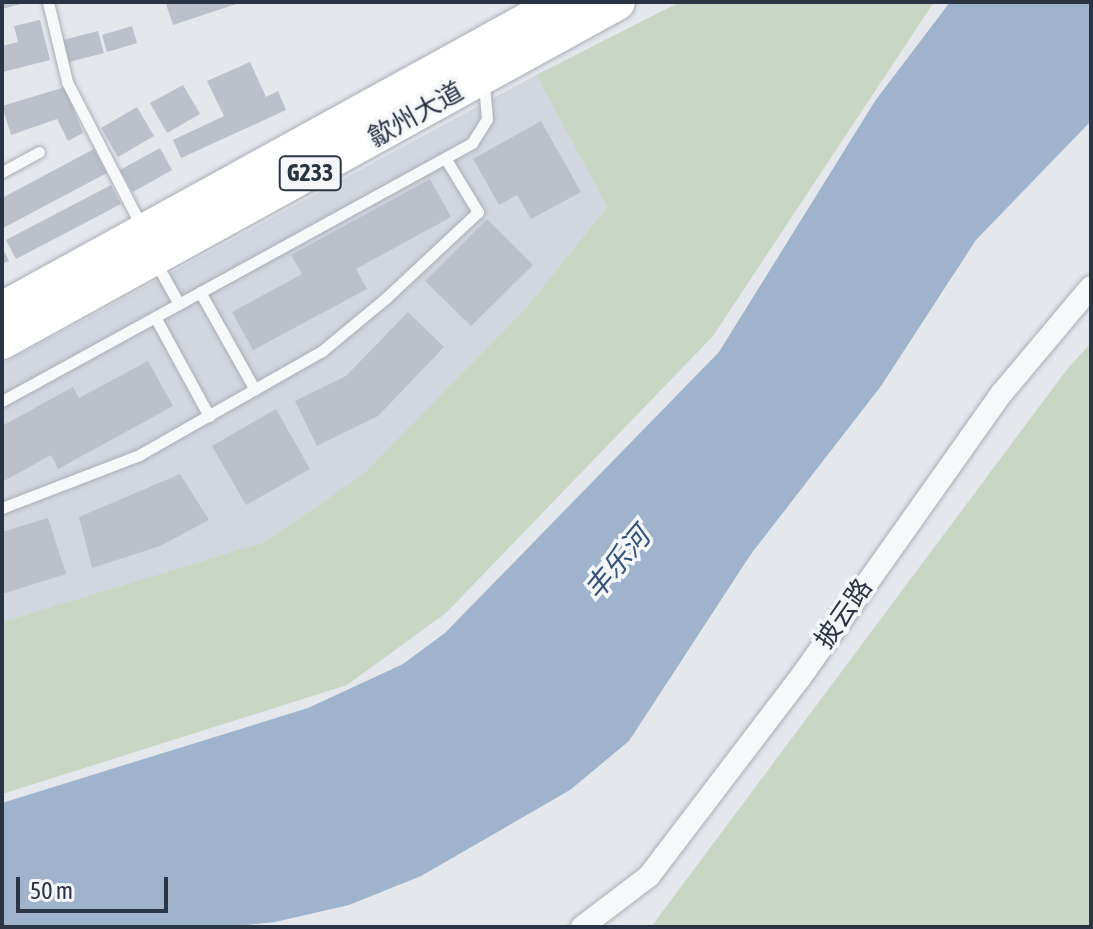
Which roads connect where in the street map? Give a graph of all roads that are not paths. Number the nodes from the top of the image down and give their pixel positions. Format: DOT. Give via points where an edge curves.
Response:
graph roads {
  1 [pos="48,2"];
  2 [pos="562,2"];
  3 [pos="617,2"];
  4 [pos="483,78"];
  5 [pos="39,152"];
  6 [pos="445,158"];
  7 [pos="2,172"];
  8 [pos="149,245"];
  9 [pos="1091,287"];
  10 [pos="200,292"];
  11 [pos="179,304"];
  12 [pos="2,310"];
  13 [pos="155,317"];
  14 [pos="2,341"];
  15 [pos="255,390"];
  16 [pos="2,401"];
  17 [pos="209,416"];
  18 [pos="2,508"];
  19 [pos="582,927"];
  1 -- 8 [label="lane" via="67,82"];
  2 -- 8 [label="highway, 歙州大道 / G233"];
  3 -- 4 [label="highway, 歙州大道 / G233"];
  4 -- 6 [label="lane" via="485,127 472,143"];
  4 -- 8 [label="highway, 歙州大道 / G233"];
  5 -- 7 [label="lane"];
  6 -- 10 [label="lane"];
  6 -- 15 [label="lane" via="478,212 344,334"];
  8 -- 11 [label="lane"];
  8 -- 12 [label="highway, 歙州大道 / G233"];
  8 -- 14 [label="highway, 歙州大道 / G233"];
  9 -- 19 [label="street, 披云路" via="1002,393 800,678 649,876"];
  10 -- 11 [label="lane"];
  10 -- 15 [label="lane"];
  11 -- 13 [label="lane"];
  13 -- 16 [label="lane"];
  13 -- 17 [label="lane"];
  15 -- 17 [label="lane"];
  17 -- 18 [label="lane" via="139,455"];
}
